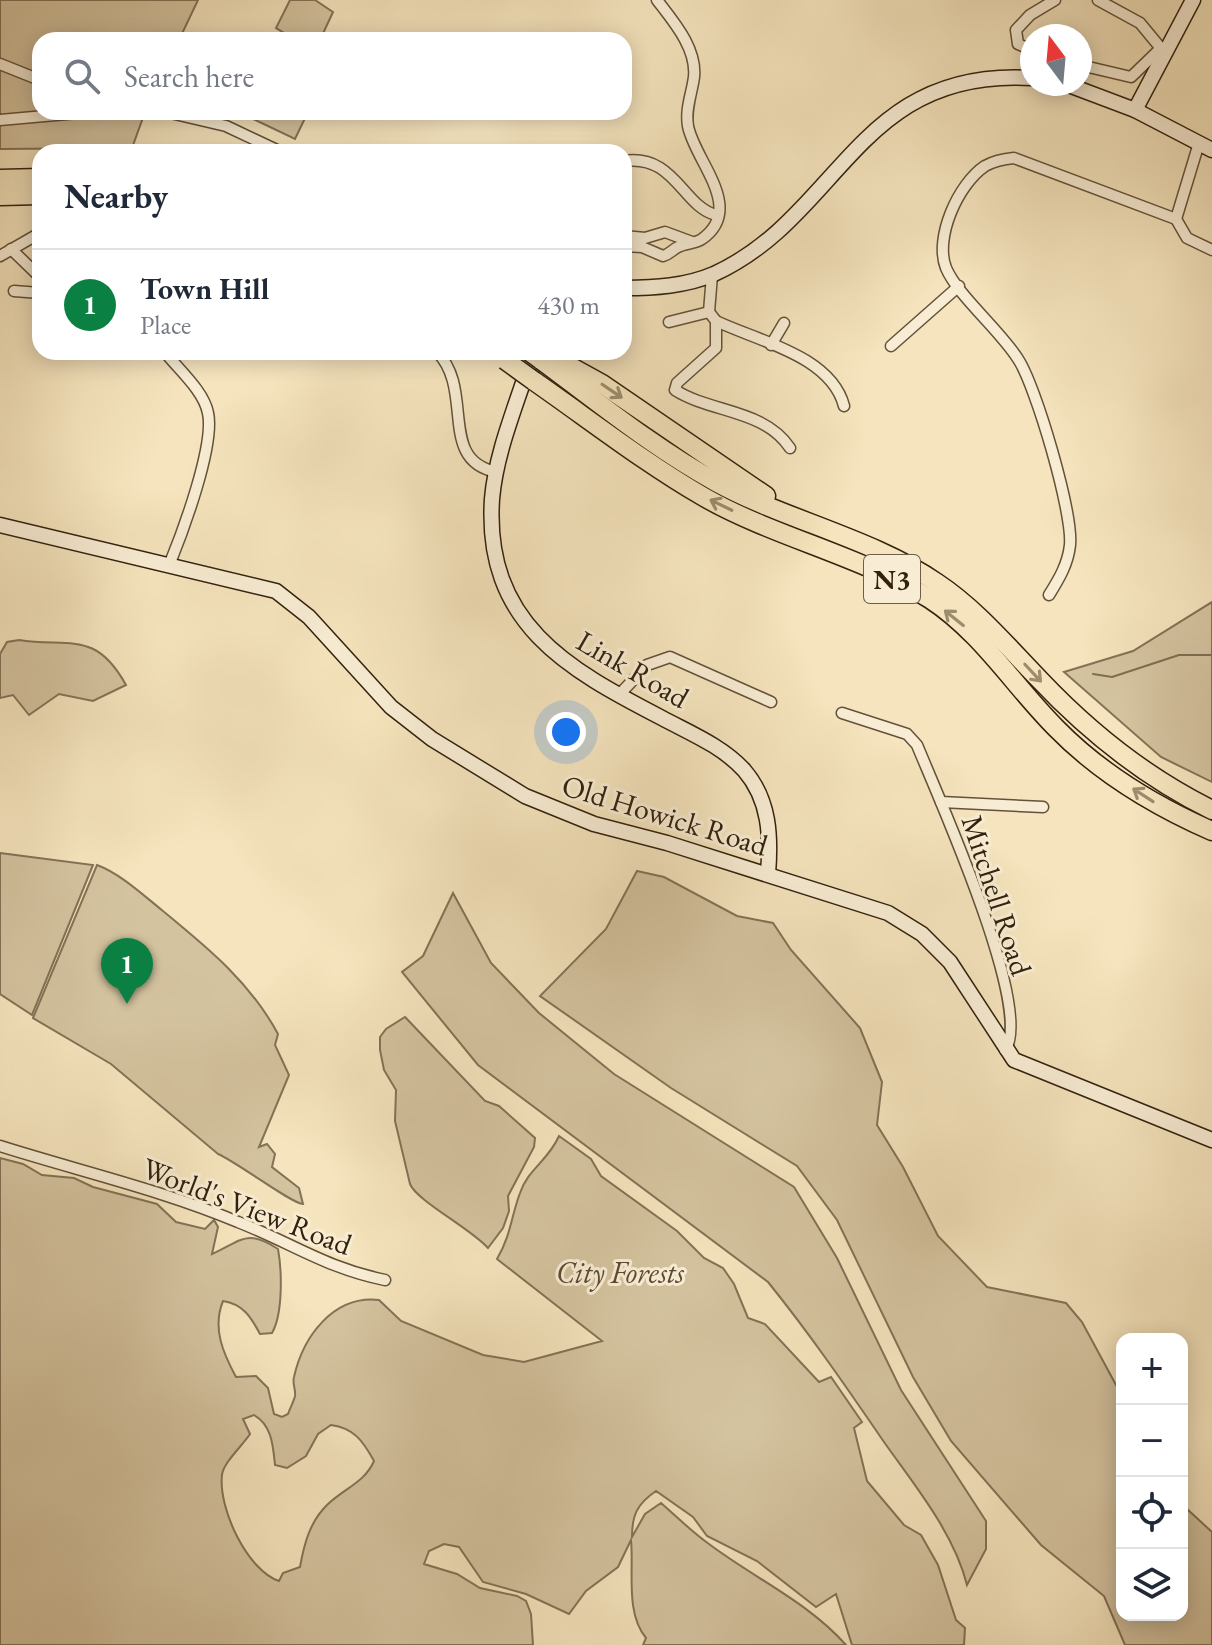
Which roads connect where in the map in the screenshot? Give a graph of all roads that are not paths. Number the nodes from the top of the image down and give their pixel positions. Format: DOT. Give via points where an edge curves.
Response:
graph roads {
  1 [pos="657,0"];
  2 [pos="1055,0"];
  3 [pos="1098,0"];
  4 [pos="1193,0"];
  5 [pos="1022,24"];
  6 [pos="1020,26"];
  7 [pos="1020,45"];
  8 [pos="1162,51"];
  9 [pos="0,64"];
  10 [pos="1092,68"];
  11 [pos="32,77"];
  12 [pos="1020,79"];
  13 [pos="1092,94"];
  14 [pos="1135,110"];
  15 [pos="32,117"];
  16 [pos="0,120"];
  17 [pos="200,120"];
  18 [pos="264,144"];
  19 [pos="1206,147"];
  20 [pos="632,161"];
  21 [pos="32,178"];
  22 [pos="0,179"];
  23 [pos="32,195"];
  24 [pos="0,196"];
  25 [pos="716,215"];
  26 [pos="1176,219"];
  27 [pos="32,237"];
  28 [pos="632,237"];
  29 [pos="694,242"];
  30 [pos="632,246"];
  31 [pos="11,249"];
  32 [pos="1212,250"];
  33 [pos="0,256"];
  34 [pos="32,269"];
  35 [pos="712,275"];
  36 [pos="959,286"];
  37 [pos="632,287"];
  38 [pos="14,291"];
  39 [pos="32,292"];
  40 [pos="712,317"];
  41 [pos="669,322"];
  42 [pos="784,323"];
  43 [pos="771,345"];
  44 [pos="891,346"];
  45 [pos="171,360"];
  46 [pos="444,360"];
  47 [pos="505,360"];
  48 [pos="536,360"];
  49 [pos="546,360"];
  50 [pos="844,406"];
  51 [pos="790,448"];
  52 [pos="497,472"];
  53 [pos="0,525"];
  54 [pos="170,563"];
  55 [pos="1049,595"];
  56 [pos="618,696"];
  57 [pos="771,702"];
  58 [pos="842,713"];
  59 [pos="941,802"];
  60 [pos="1043,807"];
  61 [pos="1212,810"];
  62 [pos="1212,831"];
  63 [pos="768,874"];
  64 [pos="1005,1050"];
  65 [pos="1212,1140"];
  66 [pos="0,1146"];
  67 [pos="385,1280"];
  1 -- 25 [label="street" via="694,62 688,129 717,188"];
  2 -- 5 [label="street"];
  3 -- 8 [label="street" via="1124,12"];
  4 -- 8 [label="street"];
  6 -- 7 [label="street"];
  8 -- 10 [label="street" via="1125,77"];
  8 -- 14 [label="street"];
  9 -- 11 [label="street"];
  12 -- 35 [label="street" via="969,82 900,110 869,133 776,233"];
  13 -- 14 [label="street"];
  14 -- 19 [label="street"];
  15 -- 16 [label="street"];
  17 -- 18 [label="street"];
  19 -- 26 [label="street"];
  20 -- 25 [label="street" via="666,172 703,211"];
  21 -- 22 [label="highway"];
  23 -- 24 [label="highway"];
  25 -- 29 [label="street" via="707,234"];
  26 -- 32 [label="street" via="1187,238"];
  26 -- 36 [label="street" via="1014,158 999,160 980,170 958,198 942,241 947,269"];
  27 -- 31 [label="street"];
  28 -- 29 [label="street" via="665,232"];
  29 -- 30 [label="street" via="663,256"];
  31 -- 33 [label="street"];
  31 -- 34 [label="street"];
  35 -- 37 [label="street" via="684,284"];
  35 -- 40 [label="street"];
  36 -- 44 [label="street"];
  36 -- 55 [label="street" via="1017,358 1042,423 1071,540"];
  38 -- 39 [label="street"];
  40 -- 41 [label="street"];
  40 -- 43 [label="street"];
  40 -- 51 [label="street" via="716,348 675,390 751,418 774,430"];
  42 -- 43 [label="street"];
  43 -- 50 [label="street" via="823,373"];
  45 -- 54 [label="street" via="205,403 209,426 195,491"];
  46 -- 52 [label="street" via="457,387 465,454 476,466"];
  62 -- 47 [label="highway, N3, one-way, bridge" via="1159,806 1101,768 1056,729 960,621 929,599 704,497"];
  48 -- 52 [label="street, Link Road"];
  49 -- 61 [label="highway, N3, one-way" via="648,438 715,481 936,582 1004,640 1113,749 1173,791"];
  52 -- 56 [label="street, Link Road" via="492,497 497,555 518,610 543,645"];
  53 -- 54 [label="street, Old Howick Road"];
  54 -- 63 [label="street, Old Howick Road" via="285,596 391,707 432,739 540,804"];
  56 -- 57 [label="street" via="647,665 670,657"];
  56 -- 63 [label="street, Link Road" via="708,742 745,771 769,824"];
  58 -- 59 [label="street, Mitchell Road" via="913,737"];
  59 -- 60 [label="street, Mitchell Road"];
  59 -- 64 [label="street, Mitchell Road" via="1000,960 1012,1033"];
  63 -- 64 [label="street, Old Howick Road" via="888,913 922,934 950,962"];
  64 -- 65 [label="street, Old Howick Road" via="1024,1066"];
  66 -- 67 [label="street, World's View Road" via="185,1202 309,1257"];
}
